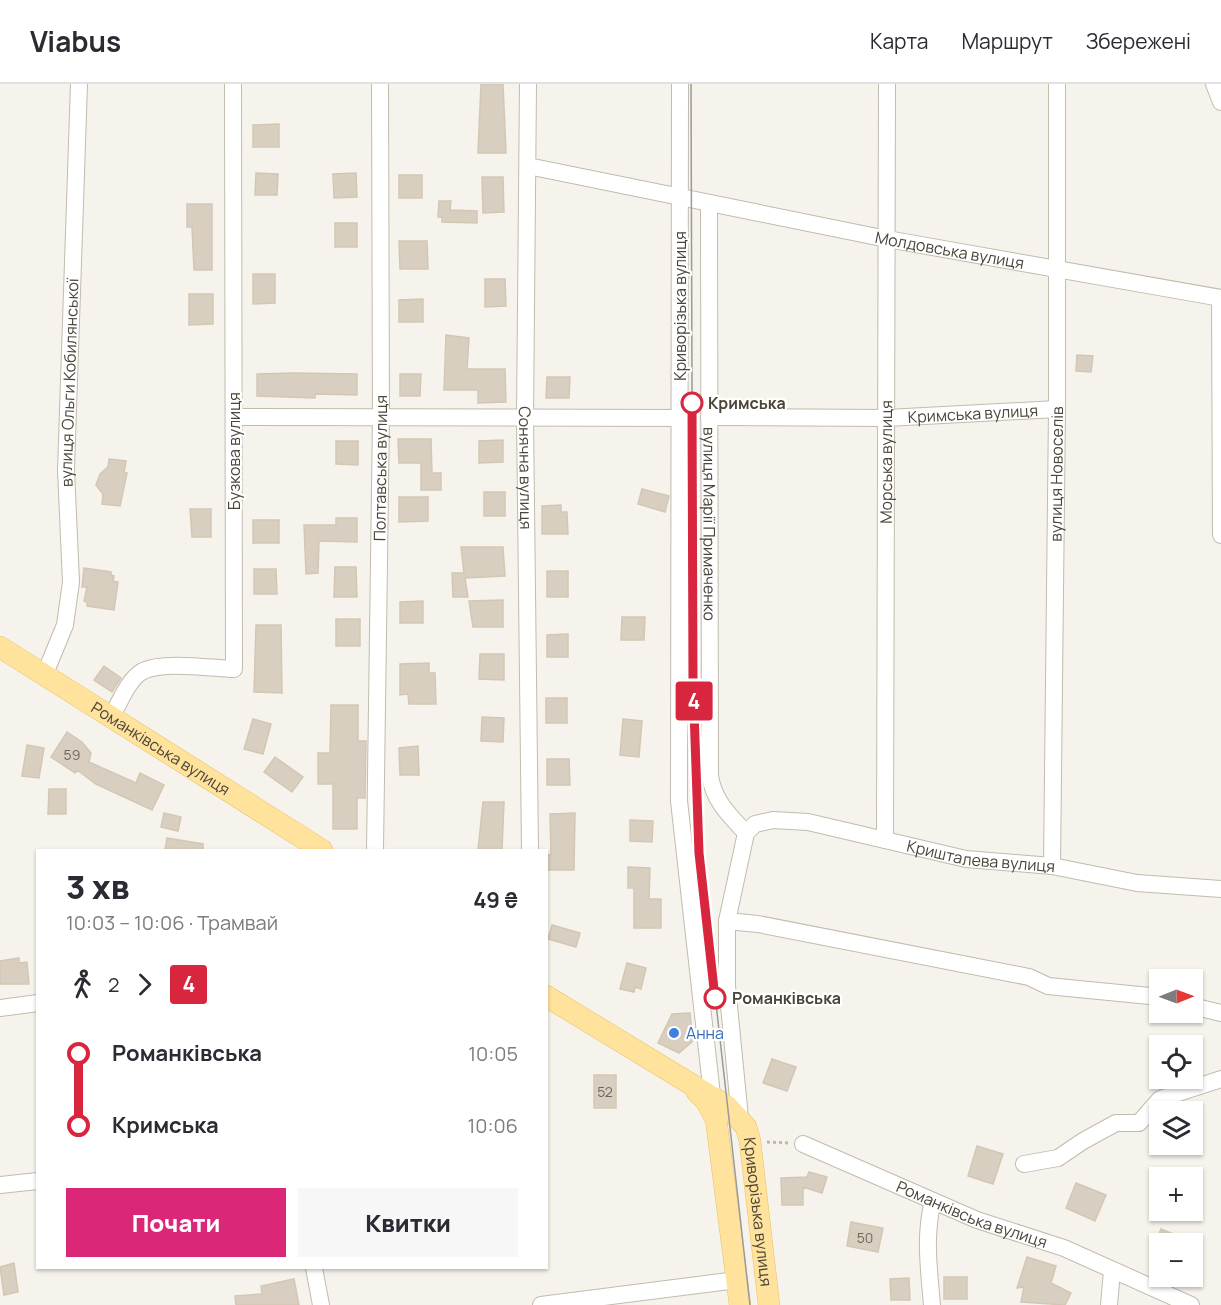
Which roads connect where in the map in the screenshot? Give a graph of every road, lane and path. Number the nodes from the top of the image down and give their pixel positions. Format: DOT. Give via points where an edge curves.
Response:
graph roads {
  1 [pos="79,84"];
  2 [pos="233,84"];
  3 [pos="380,84"];
  4 [pos="528,84"];
  5 [pos="680,84"];
  6 [pos="887,84"];
  7 [pos="1057,84"];
  8 [pos="1214,84"];
  9 [pos="1221,102"];
  10 [pos="528,166"];
  11 [pos="681,197"];
  12 [pos="710,203"];
  13 [pos="887,239"];
  14 [pos="1058,269"];
  15 [pos="1221,298"];
  16 [pos="1057,409"];
  17 [pos="234,417"];
  18 [pos="381,417"];
  19 [pos="709,417"];
  20 [pos="525,418"];
  21 [pos="680,418"];
  22 [pos="887,418"];
  23 [pos="1221,535"];
  24 [pos="0,647"];
  25 [pos="44,676"];
  26 [pos="111,718"];
  27 [pos="746,833"];
  28 [pos="885,840"];
  29 [pos="320,849"];
  30 [pos="375,849"];
  31 [pos="530,849"];
  32 [pos="1052,866"];
  33 [pos="1221,889"];
  34 [pos="727,921"];
  35 [pos="1149,996"];
  36 [pos="548,997"];
  37 [pos="36,1003"];
  38 [pos="0,1008"];
  39 [pos="1203,1009"];
  40 [pos="1221,1013"];
  41 [pos="684,1078"];
  42 [pos="1221,1079"];
  43 [pos="712,1097"];
  44 [pos="740,1118"];
  45 [pos="716,1119"];
  46 [pos="750,1141"];
  47 [pos="803,1144"];
  48 [pos="1024,1164"];
  49 [pos="36,1180"];
  50 [pos="0,1185"];
  51 [pos="933,1201"];
  52 [pos="314,1269"];
  53 [pos="1112,1271"];
  54 [pos="737,1280"];
  55 [pos="321,1305"];
  56 [pos="541,1305"];
  57 [pos="740,1305"];
  58 [pos="769,1305"];
  59 [pos="932,1305"];
  60 [pos="1109,1305"];
  61 [pos="1191,1305"];
  1 -- 25 [label="street, вулиця Ольги Кобилянської" via="66,470 71,582 65,625"];
  2 -- 17 [label="street, Бузкова вулиця"];
  3 -- 18 [label="street, Полтавська вулиця"];
  4 -- 10 [label="street, Сонячна вулиця"];
  5 -- 11 [label="street"];
  6 -- 13 [label="street, Морська вулиця"];
  7 -- 14 [label="street, вулиця Новоселів"];
  8 -- 9 [label="street"];
  10 -- 11 [label="street, Молдовська вулиця"];
  10 -- 20 [label="street, Сонячна вулиця"];
  11 -- 12 [label="street, Молдовська вулиця"];
  11 -- 21 [label="street, Криворізька вулиця"];
  12 -- 13 [label="street, Молдовська вулиця"];
  12 -- 19 [label="street, вулиця Марії Примаченко"];
  13 -- 14 [label="street, Молдовська вулиця"];
  13 -- 22 [label="street, Морська вулиця"];
  14 -- 15 [label="street, Молдовська вулиця"];
  14 -- 16 [label="street, вулиця Новоселів"];
  15 -- 23 [label="street"];
  16 -- 22 [label="street, Кримська вулиця"];
  16 -- 32 [label="street, вулиця Новоселів"];
  17 -- 18 [label="street"];
  17 -- 26 [label="street, Бузкова вулиця" via="234,669 163,667 142,672"];
  18 -- 20 [label="street"];
  18 -- 30 [label="street, Полтавська вулиця"];
  19 -- 22 [label="street, Кримська вулиця"];
  19 -- 27 [label="street, вулиця Марії Примаченко" via="710,776 713,793 723,809"];
  20 -- 21 [label="street"];
  20 -- 31 [label="street, Сонячна вулиця"];
  21 -- 43 [label="street, Криворізька вулиця" via="679,801"];
  22 -- 28 [label="street, Морська вулиця"];
  24 -- 25 [label="main road, Романківська вулиця"];
  25 -- 26 [label="main road, Романківська вулиця"];
  26 -- 29 [label="main road, Романківська вулиця"];
  27 -- 28 [label="street, Кришталева вулиця" via="755,824 772,820 808,822"];
  27 -- 34 [label="street"];
  28 -- 32 [label="street, Кришталева вулиця" via="966,859"];
  32 -- 33 [label="street, Кришталева вулиця" via="1137,883"];
  34 -- 35 [label="street" via="1029,977 1048,986"];
  34 -- 44 [label="street" via="727,986"];
  36 -- 41 [label="main road"];
  37 -- 38 [label="street"];
  39 -- 40 [label="street"];
  41 -- 43 [label="main road, Криворізька вулиця"];
  41 -- 45 [label="main road, Криворізька вулиця" via="706,1101"];
  42 -- 48 [label="street" via="1160,1099 1139,1123 1116,1123 1058,1158"];
  43 -- 44 [label="main road, Криворізька вулиця"];
  43 -- 45 [label="street, Криворізька вулиця"];
  44 -- 46 [label="main road, Криворізька вулиця"];
  45 -- 54 [label="main road, Криворізька вулиця"];
  46 -- 47 [label="path"];
  46 -- 58 [label="main road, Криворізька вулиця"];
  47 -- 51 [label="street, Романківська вулиця"];
  49 -- 50 [label="street"];
  51 -- 53 [label="street, Романківська вулиця" via="977,1221 1064,1248"];
  51 -- 59 [label="street" via="927,1223"];
  52 -- 55 [label="street"];
  53 -- 60 [label="street"];
  53 -- 61 [label="street, Романківська вулиця"];
  54 -- 56 [label="street"];
  54 -- 57 [label="main road, Криворізька вулиця"];
}
